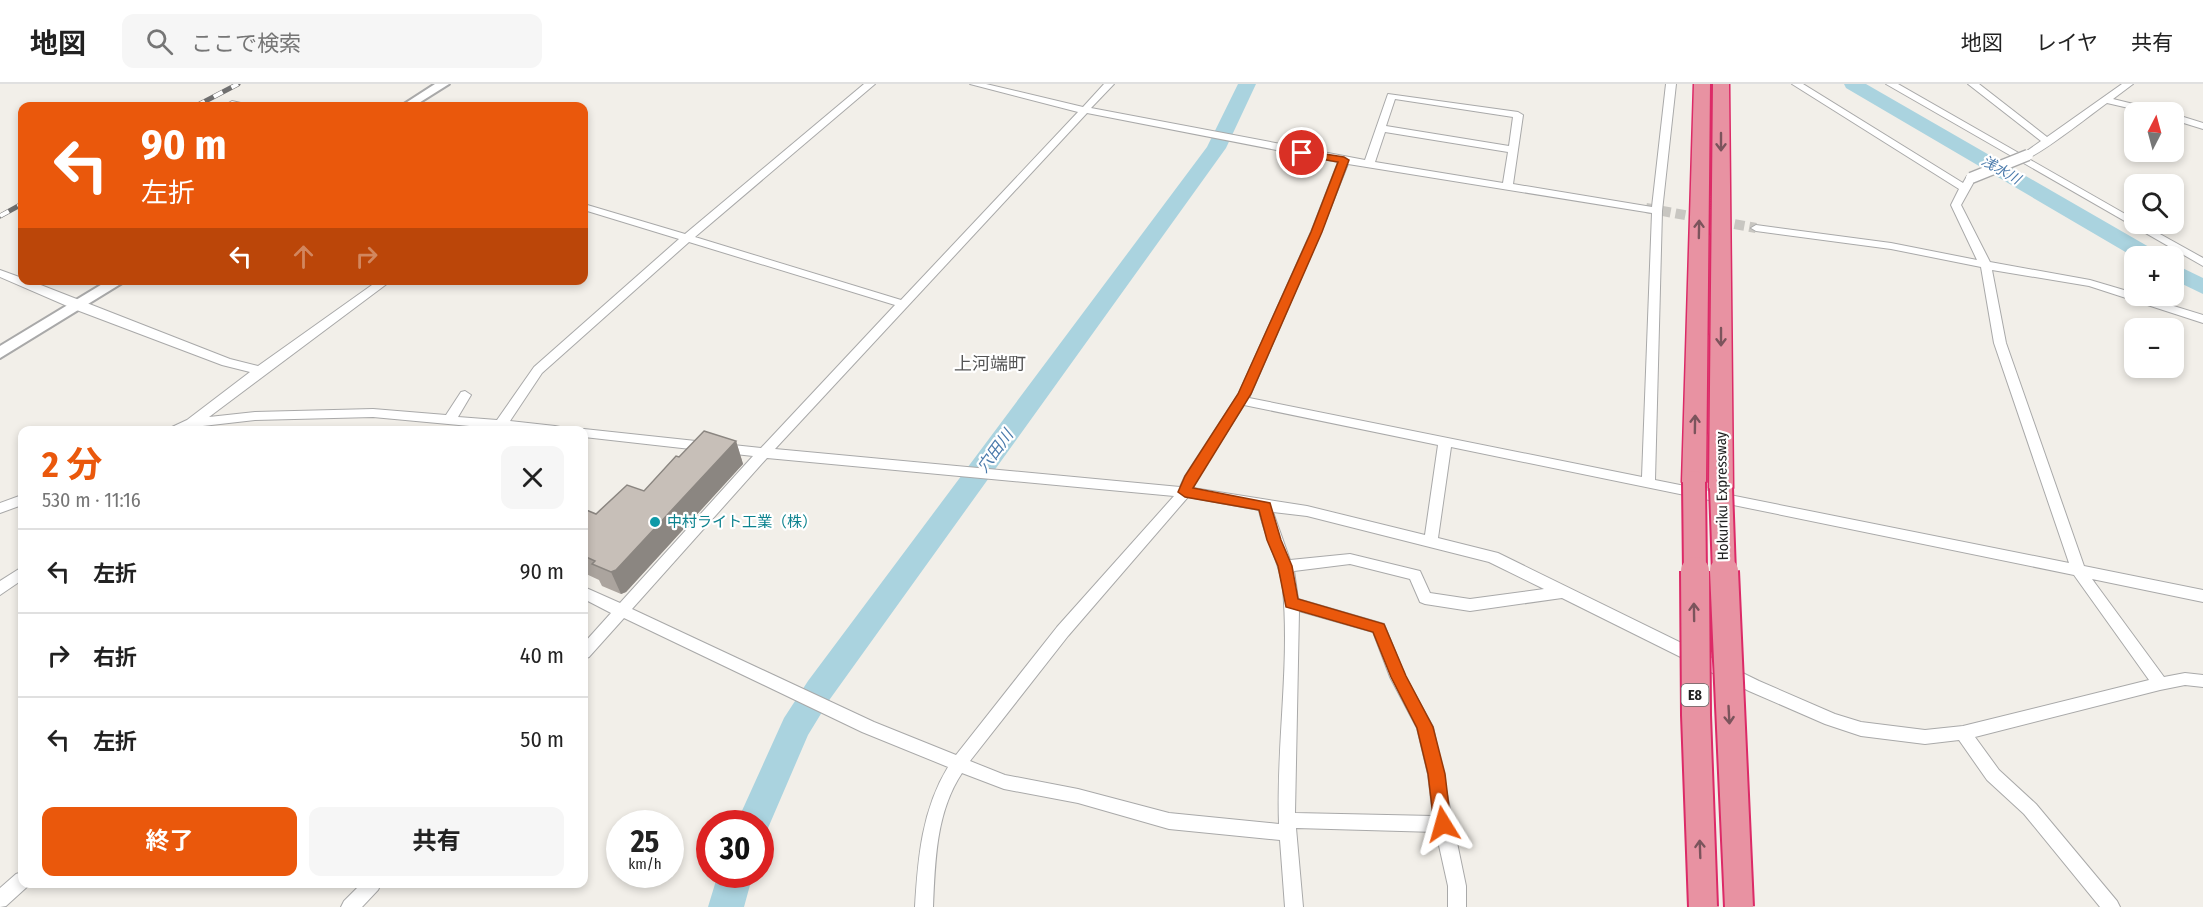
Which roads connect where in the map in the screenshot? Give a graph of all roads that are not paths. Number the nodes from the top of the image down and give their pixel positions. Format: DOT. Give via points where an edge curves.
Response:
graph roads {
  1 [pos="443,84"];
  2 [pos="870,84"];
  3 [pos="975,84"];
  4 [pos="1109,84"];
  5 [pos="1671,84"];
  6 [pos="1702,84"];
  7 [pos="1721,84"];
  8 [pos="1797,84"];
  9 [pos="1891,84"];
  10 [pos="1973,84"];
  11 [pos="2128,84"];
  12 [pos="2107,100"];
  13 [pos="413,102"];
  14 [pos="2124,104"];
  15 [pos="1085,110"];
  16 [pos="2184,120"];
  17 [pos="2203,126"];
  18 [pos="1381,129"];
  19 [pos="2048,142"];
  20 [pos="1513,150"];
  21 [pos="1344,160"];
  22 [pos="1369,165"];
  23 [pos="1508,186"];
  24 [pos="1966,189"];
  25 [pos="1641,207"];
  26 [pos="588,208"];
  27 [pos="1657,211"];
  28 [pos="1755,228"];
  29 [pos="687,238"];
  30 [pos="2203,263"];
  31 [pos="1986,266"];
  32 [pos="0,273"];
  33 [pos="18,281"];
  34 [pos="28,285"];
  35 [pos="112,285"];
  36 [pos="380,285"];
  37 [pos="903,304"];
  38 [pos="78,306"];
  39 [pos="2203,319"];
  40 [pos="0,353"];
  41 [pos="260,371"];
  42 [pos="465,395"];
  43 [pos="1240,400"];
  44 [pos="450,419"];
  45 [pos="192,423"];
  46 [pos="186,426"];
  47 [pos="488,426"];
  48 [pos="500,426"];
  49 [pos="588,433"];
  50 [pos="1445,441"];
  51 [pos="764,453"];
  52 [pos="1648,484"];
  53 [pos="1185,492"];
  54 [pos="18,501"];
  55 [pos="1265,506"];
  56 [pos="0,508"];
  57 [pos="1431,542"];
  58 [pos="1285,566"];
  59 [pos="2078,570"];
  60 [pos="18,576"];
  61 [pos="0,589"];
  62 [pos="1562,592"];
  63 [pos="588,594"];
  64 [pos="2203,596"];
  65 [pos="1291,603"];
  66 [pos="623,610"];
  67 [pos="588,649"];
  68 [pos="2203,681"];
  69 [pos="2160,684"];
  70 [pos="1963,733"];
  71 [pos="958,765"];
  72 [pos="1443,824"];
  73 [pos="1288,827"];
  74 [pos="18,884"];
  75 [pos="368,888"];
  76 [pos="0,900"];
  77 [pos="350,907"];
  78 [pos="924,907"];
  79 [pos="1294,907"];
  80 [pos="1457,907"];
  81 [pos="1703,907"];
  82 [pos="1739,907"];
  83 [pos="2111,907"];
  1 -- 13 [label="street"];
  2 -- 29 [label="street"];
  3 -- 15 [label="street"];
  4 -- 15 [label="street"];
  5 -- 27 [label="street"];
  81 -- 6 [label="highway, Hokuriku Expressway / E8, one-way, bridge" via="1694,482"];
  7 -- 82 [label="highway, Hokuriku Expressway / E8, one-way, bridge" via="1721,488"];
  8 -- 24 [label="street"];
  9 -- 30 [label="street"];
  10 -- 19 [label="street"];
  11 -- 12 [label="street"];
  12 -- 14 [label="street"];
  12 -- 19 [label="street"];
  15 -- 21 [label="street"];
  15 -- 37 [label="street"];
  16 -- 17 [label="street"];
  18 -- 20 [label="street"];
  18 -- 20 [label="street" via="1391,96 1518,115"];
  18 -- 22 [label="street"];
  19 -- 24 [label="street, bridge" via="1971,178"];
  20 -- 23 [label="street"];
  21 -- 22 [label="street"];
  21 -- 43 [label="street"];
  22 -- 23 [label="street"];
  23 -- 27 [label="street"];
  24 -- 31 [label="street" via="1956,205"];
  25 -- 27 [label="street"];
  26 -- 29 [label="street"];
  27 -- 52 [label="street"];
  28 -- 31 [label="street" via="1891,246"];
  29 -- 37 [label="street"];
  29 -- 48 [label="street" via="538,370"];
  31 -- 39 [label="street" via="2090,283"];
  31 -- 59 [label="street" via="2000,343"];
  32 -- 33 [label="street"];
  34 -- 38 [label="street"];
  35 -- 38 [label="street"];
  36 -- 41 [label="street"];
  37 -- 51 [label="street"];
  38 -- 40 [label="street"];
  38 -- 41 [label="street"];
  41 -- 45 [label="street"];
  42 -- 44 [label="street"];
  43 -- 50 [label="street"];
  43 -- 53 [label="street"];
  44 -- 45 [label="street" via="373,413 255,416"];
  44 -- 47 [label="street"];
  45 -- 46 [label="street"];
  49 -- 51 [label="street"];
  50 -- 52 [label="street"];
  50 -- 57 [label="street"];
  51 -- 53 [label="street"];
  51 -- 66 [label="street"];
  52 -- 59 [label="street"];
  53 -- 55 [label="street"];
  53 -- 71 [label="street" via="1055,639"];
  54 -- 56 [label="street"];
  55 -- 57 [label="street" via="1307,511"];
  55 -- 58 [label="street"];
  57 -- 62 [label="street" via="1493,557"];
  58 -- 62 [label="street" via="1350,560 1415,575 1425,598 1470,605"];
  58 -- 65 [label="street"];
  59 -- 64 [label="street"];
  59 -- 69 [label="street"];
  60 -- 61 [label="street"];
  62 -- 70 [label="street" via="1743,681 1831,719 1861,729 1924,737"];
  63 -- 66 [label="street"];
  65 -- 72 [label="street" via="1379,628 1398,677 1425,727"];
  65 -- 73 [label="street"];
  66 -- 67 [label="street"];
  66 -- 71 [label="street" via="868,727"];
  68 -- 69 [label="street"];
  69 -- 70 [label="street"];
  70 -- 83 [label="street" via="1993,775 2030,809"];
  71 -- 73 [label="street" via="1004,782 1078,796 1169,821"];
  71 -- 78 [label="street" via="937,806 928,848"];
  72 -- 73 [label="street"];
  72 -- 80 [label="street" via="1457,886"];
  73 -- 79 [label="street"];
  74 -- 76 [label="street"];
  75 -- 77 [label="street"];
}
